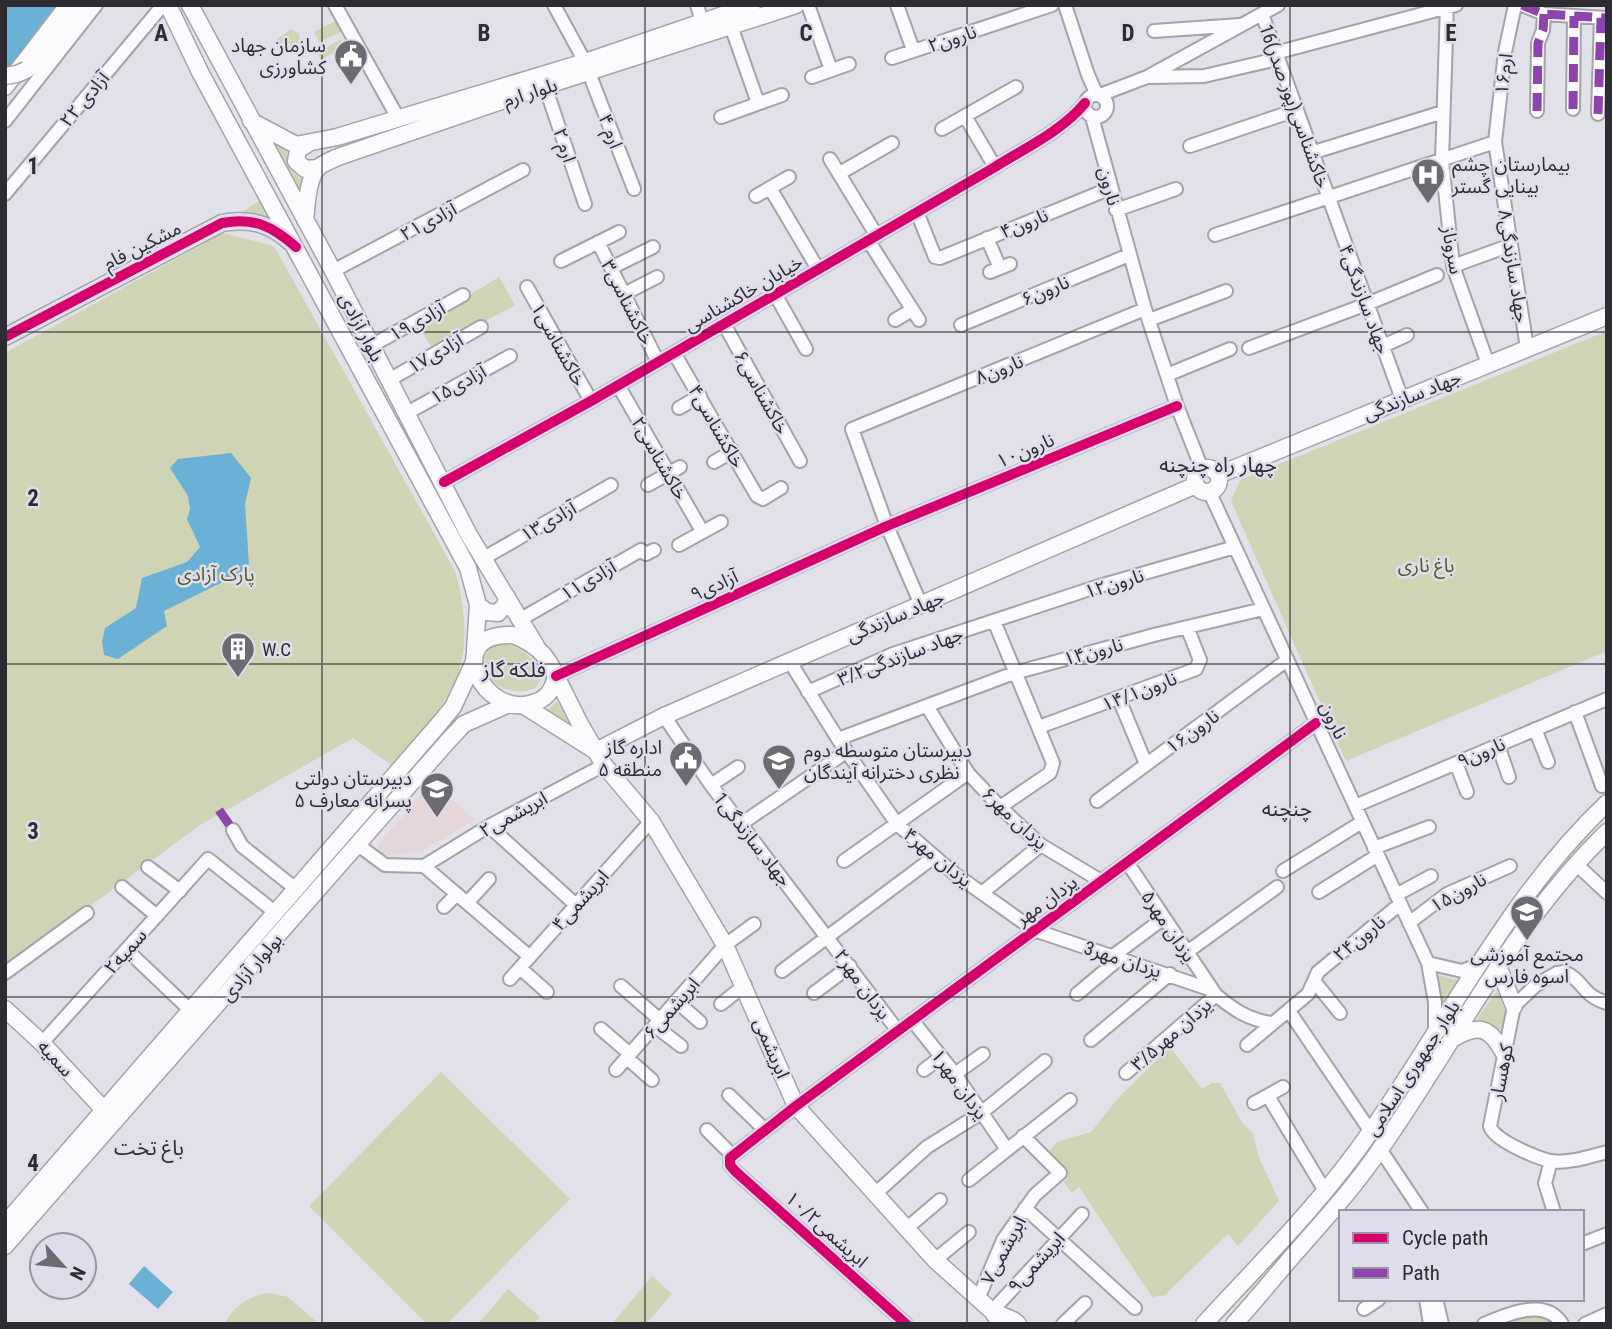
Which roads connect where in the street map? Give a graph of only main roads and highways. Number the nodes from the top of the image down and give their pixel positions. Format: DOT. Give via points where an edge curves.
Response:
graph roads {
  1 [pos="68,5"];
  2 [pos="87,5"];
  3 [pos="168,5"];
  4 [pos="190,5"];
  5 [pos="752,5"];
  6 [pos="796,5"];
  7 [pos="716,17"];
  8 [pos="219,61"];
  9 [pos="587,68"];
  10 [pos="200,72"];
  11 [pos="5,75"];
  12 [pos="5,87"];
  13 [pos="251,121"];
  14 [pos="309,144"];
  15 [pos="318,167"];
  16 [pos="305,220"];
  17 [pos="296,247"];
  18 [pos="1607,316"];
  19 [pos="5,337"];
  20 [pos="508,597"];
  21 [pos="478,606"];
  22 [pos="536,646"];
  23 [pos="474,657"];
  24 [pos="556,676"];
  25 [pos="516,705"];
  26 [pos="453,707"];
  27 [pos="464,724"];
  28 [pos="580,724"];
  29 [pos="620,738"];
  30 [pos="600,758"];
  31 [pos="1607,803"];
  32 [pos="1607,832"];
  33 [pos="1498,966"];
  34 [pos="1514,1006"];
  35 [pos="5,1009"];
  36 [pos="188,1023"];
  37 [pos="1452,1039"];
  38 [pos="1504,1053"];
  39 [pos="104,1110"];
  40 [pos="1343,1207"];
  41 [pos="1339,1211"];
  42 [pos="5,1224"];
  43 [pos="5,1246"];
  44 [pos="996,1318"];
  45 [pos="1239,1322"];
  46 [pos="1018,1324"];
  47 [pos="1204,1324"];
  1 -- 12 [label="main road"];
  2 -- 11 [label="main road, bridge" via="43,58 26,70"];
  3 -- 10 [label="main road, بلوار آزادی"];
  4 -- 8 [label="main road, بلوار آزادی"];
  5 -- 7 [label="main road, بلوار ارم"];
  6 -- 7 [label="main road, بلوار ارم"];
  7 -- 9 [label="main road, بلوار ارم"];
  7 -- 9 [label="main road, بلوار ارم"];
  8 -- 10 [label="main road"];
  8 -- 13 [label="main road, بلوار آزادی"];
  9 -- 14 [label="main road, بلوار ارم"];
  9 -- 15 [label="main road, بلوار ارم"];
  10 -- 17 [label="main road, بلوار آزادی"];
  13 -- 14 [label="main road, بلوار ارم" via="296,145"];
  13 -- 16 [label="main road, بلوار آزادی"];
  14 -- 15 [label="main road" via="299,150 296,161 304,169"];
  15 -- 16 [label="main road"];
  16 -- 20 [label="main road, بلوار آزادی" via="470,534"];
  17 -- 19 [label="main road, مشکین فام" via="277,230 260,224 240,219 222,223"];
  17 -- 21 [label="main road, بلوار آزادی" via="468,568"];
  18 -- 29 [label="main road, جهاد سازندگی" via="1206,480"];
  20 -- 21 [label="main road" via="498,612"];
  20 -- 22 [label="main road, بلوار آزادی"];
  21 -- 23 [label="main road, بلوار آزادی"];
  22 -- 23 [label="main road" via="513,635 492,636"];
  22 -- 24 [label="main road"];
  23 -- 25 [label="main road" via="484,687"];
  23 -- 26 [label="main road, بولوار آزادی"];
  24 -- 25 [label="main road" via="549,694 540,701"];
  24 -- 28 [label="main road"];
  25 -- 27 [label="main road, بولوار آزادی"];
  25 -- 30 [label="main road"];
  26 -- 27 [label="main road" via="466,711"];
  26 -- 36 [label="main road, بولوار آزادی"];
  27 -- 36 [label="main road, بولوار آزادی" via="358,845"];
  28 -- 29 [label="main road" via="597,736"];
  28 -- 30 [label="main road"];
  29 -- 30 [label="main road, جهاد سازندگی"];
  30 -- 44 [label="main road, ابریشمی" via="650,821 725,945 796,1106 935,1260"];
  31 -- 47 [label="main road, بلوار جمهوری اسلامی" via="1574,834 1540,877 1371,1132 1325,1191"];
  32 -- 33 [label="main road, بلوار جمهوری اسلامی" via="1551,891"];
  33 -- 34 [label="main road"];
  33 -- 37 [label="main road, بلوار جمهوری اسلامی"];
  35 -- 39 [label="main road, سمیه"];
  36 -- 39 [label="main road, بولوار آزادی"];
  36 -- 43 [label="main road, بولوار آزادی"];
  37 -- 38 [label="main road" via="1478,1029 1495,1038"];
  37 -- 40 [label="main road, بلوار جمهوری اسلامی"];
  39 -- 42 [label="main road, بولوار آزادی"];
  41 -- 45 [label="main road, بلوار جمهوری اسلامی"];
  44 -- 46 [label="main road, ابریشمی"];
}
